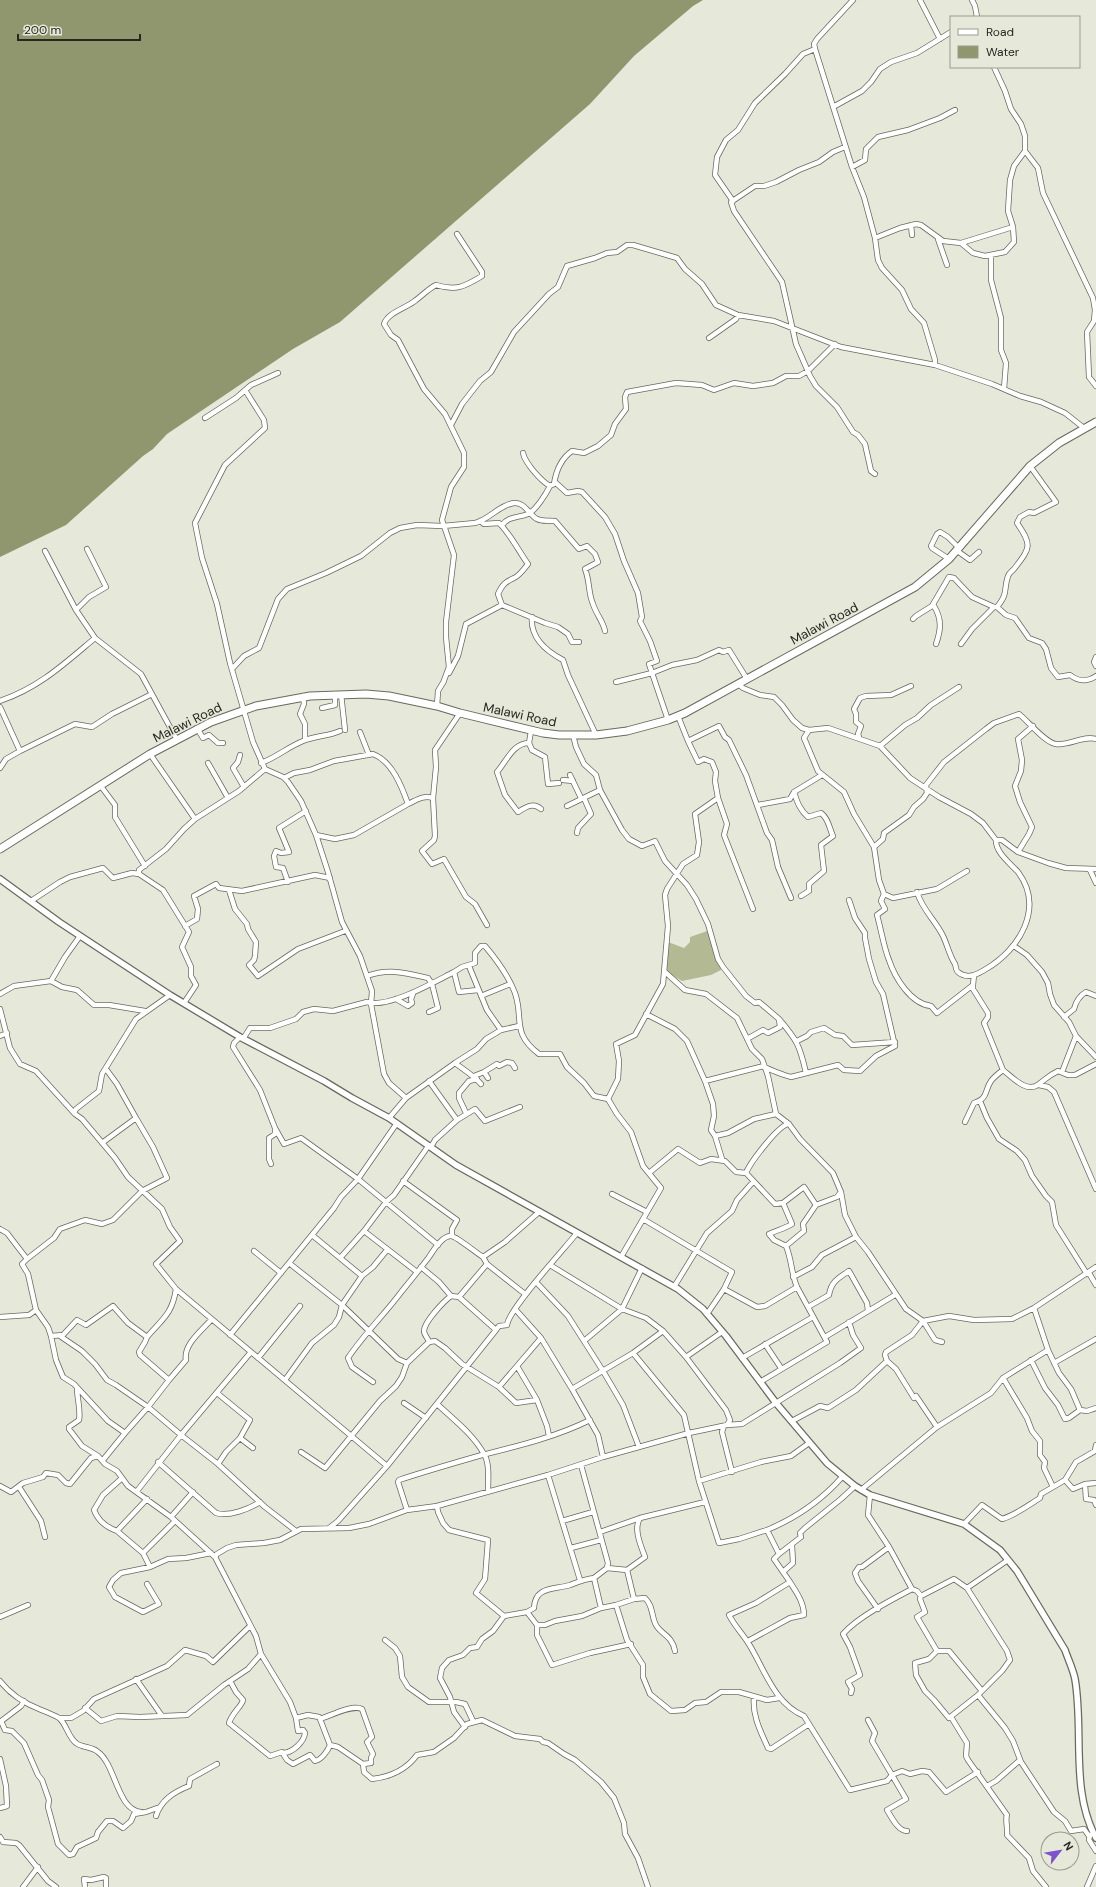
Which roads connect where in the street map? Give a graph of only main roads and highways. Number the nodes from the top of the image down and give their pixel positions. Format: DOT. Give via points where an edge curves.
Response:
graph roads {
  1 [pos="1096,422"];
  2 [pos="0,849"];
  1 -- 2 [label="main road, Malawi Road" via="1052,448 1030,466 949,559 915,587 668,720 627,731 596,735 559,735 389,696 303,696 243,710 198,728 150,754"];
}
